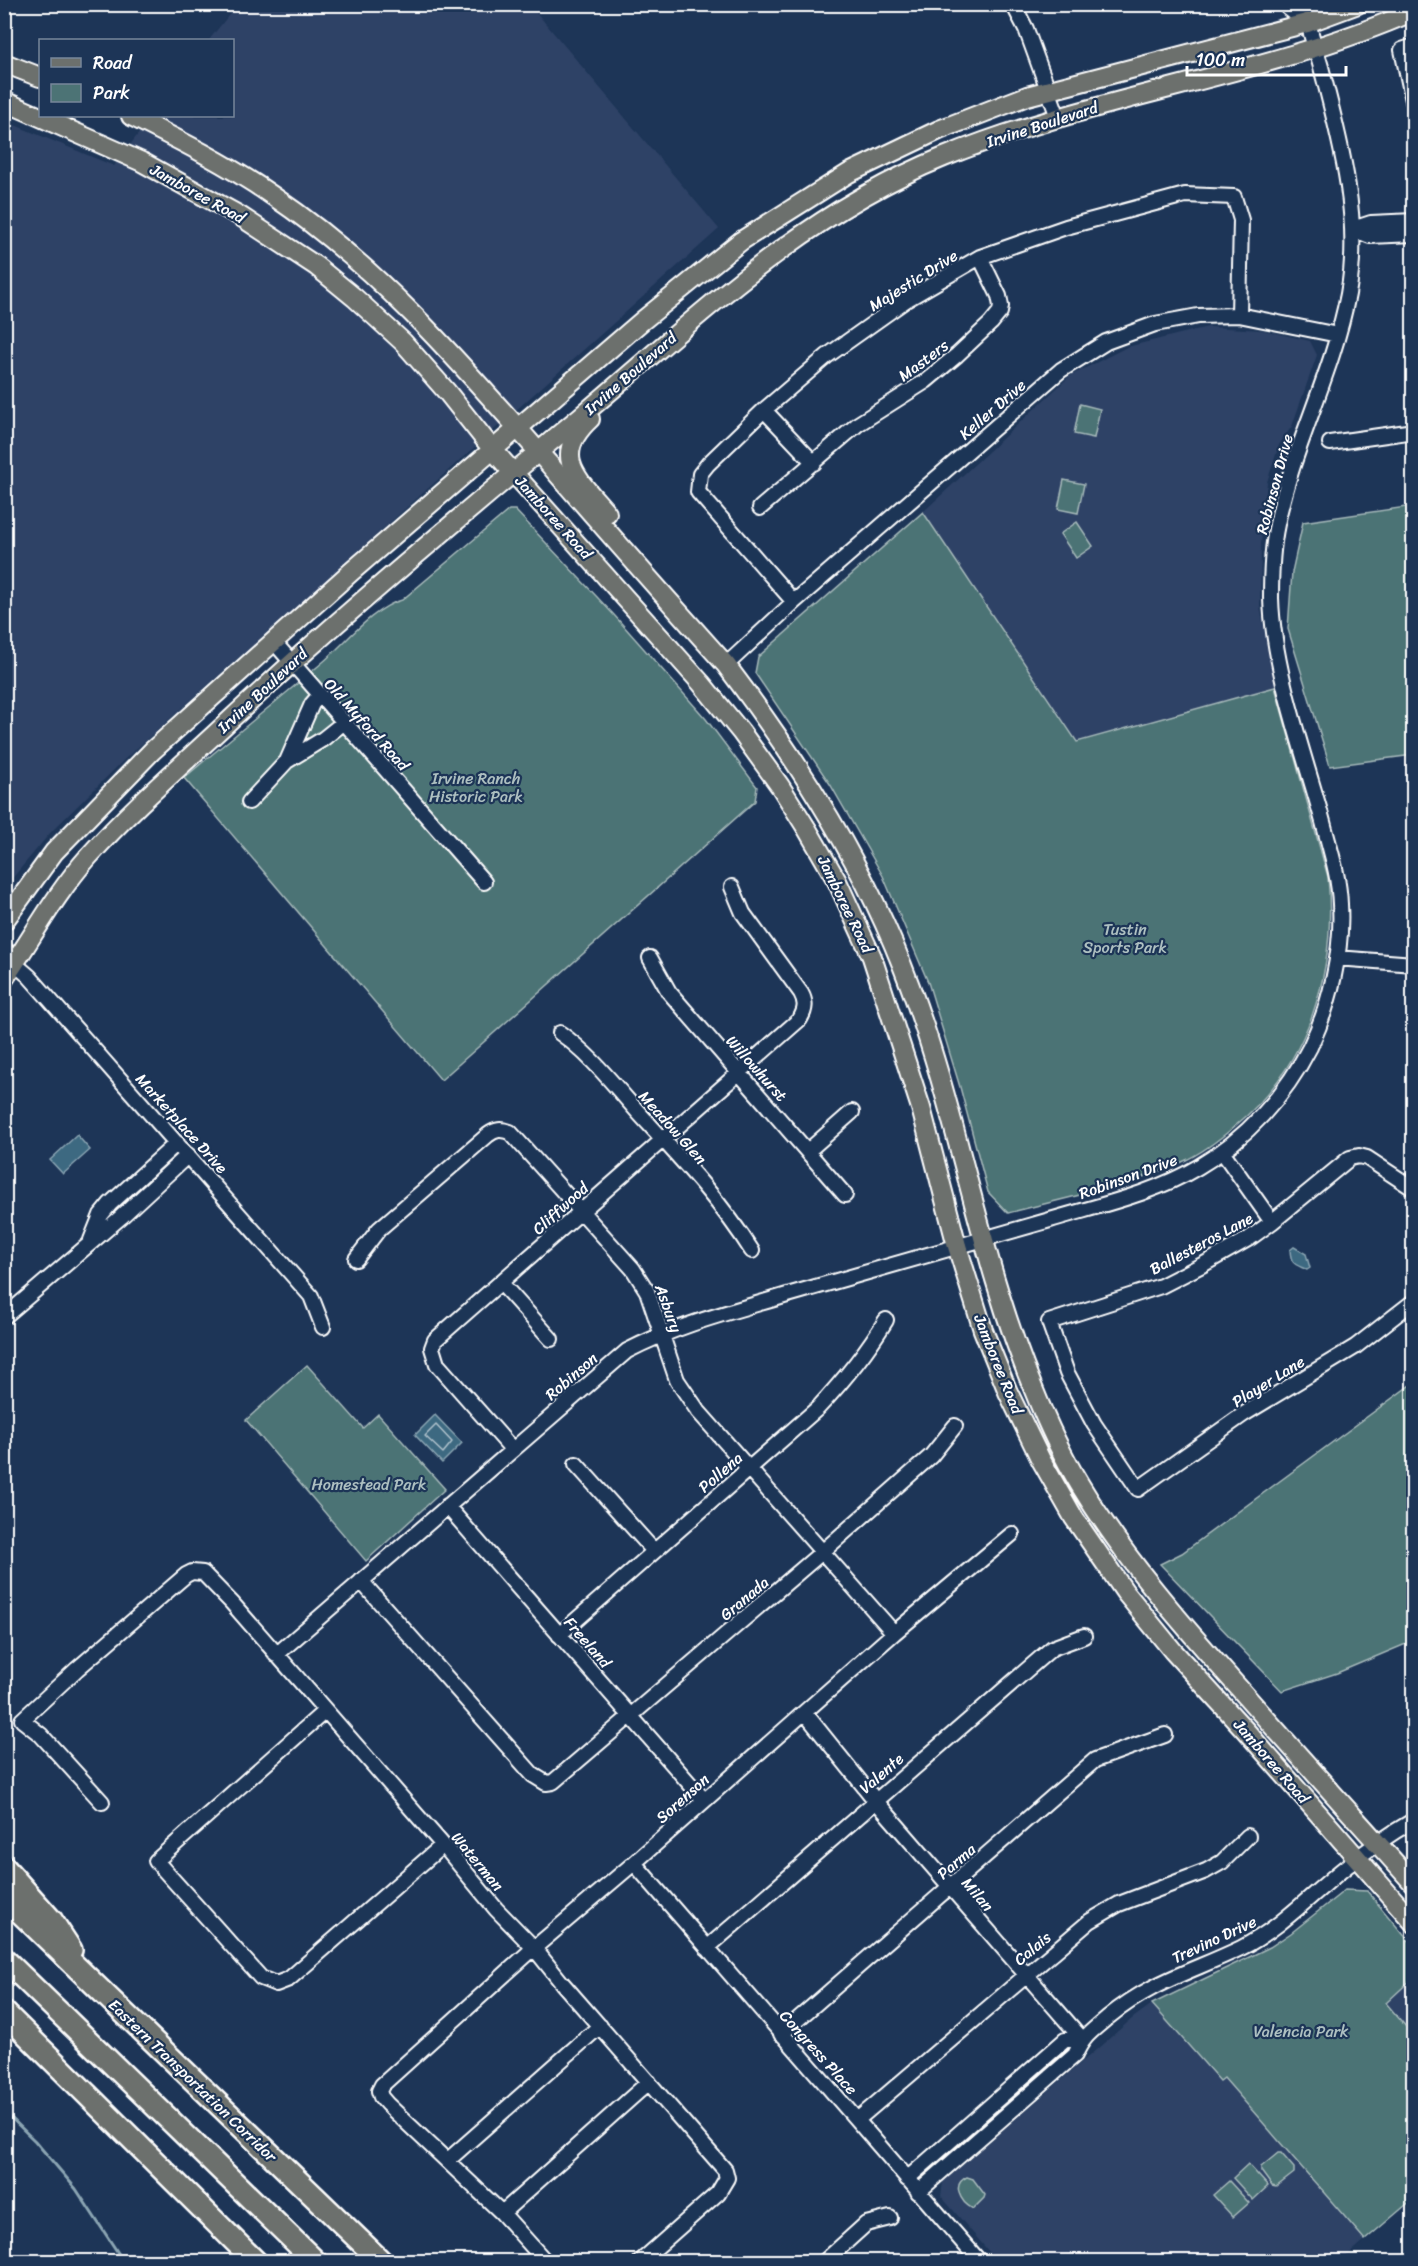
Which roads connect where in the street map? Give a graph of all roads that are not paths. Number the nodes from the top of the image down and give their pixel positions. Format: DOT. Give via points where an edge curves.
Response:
graph roads {
  1 [pos="1013,4"];
  2 [pos="1287,4"];
  3 [pos="1305,4"];
  4 [pos="1358,4"];
  5 [pos="1413,11"];
  6 [pos="1307,23"];
  7 [pos="1315,48"];
  8 [pos="1408,48"];
  9 [pos="4,63"];
  10 [pos="39,77"];
  11 [pos="1048,91"];
  12 [pos="4,100"];
  13 [pos="1413,105"];
  14 [pos="39,116"];
  15 [pos="42,117"];
  16 [pos="133,117"];
  17 [pos="1059,117"];
  18 [pos="1413,221"];
  19 [pos="1353,229"];
  20 [pos="1413,234"];
  21 [pos="980,257"];
  22 [pos="1239,315"];
  23 [pos="1338,335"];
  24 [pos="667,341"];
  25 [pos="764,410"];
  26 [pos="518,429"];
  27 [pos="1413,430"];
  28 [pos="1330,443"];
  29 [pos="493,450"];
  30 [pos="538,452"];
  31 [pos="814,463"];
  32 [pos="513,472"];
  33 [pos="760,508"];
  34 [pos="659,590"];
  35 [pos="794,602"];
  36 [pos="274,642"];
  37 [pos="291,663"];
  38 [pos="726,665"];
  39 [pos="319,696"];
  40 [pos="343,723"];
  41 [pos="288,761"];
  42 [pos="249,802"];
  43 [pos="484,882"];
  44 [pos="732,887"];
  45 [pos="4,921"];
  46 [pos="4,948"];
  47 [pos="650,958"];
  48 [pos="1337,958"];
  49 [pos="1413,964"];
  50 [pos="10,971"];
  51 [pos="560,1033"];
  52 [pos="739,1073"];
  53 [pos="852,1112"];
  54 [pos="664,1141"];
  55 [pos="177,1143"];
  56 [pos="808,1150"];
  57 [pos="1222,1151"];
  58 [pos="188,1155"];
  59 [pos="1413,1189"];
  60 [pos="845,1195"];
  61 [pos="581,1210"];
  62 [pos="1272,1222"];
  63 [pos="984,1239"];
  64 [pos="89,1244"];
  65 [pos="957,1246"];
  66 [pos="752,1251"];
  67 [pos="356,1259"];
  68 [pos="501,1283"];
  69 [pos="1413,1301"];
  70 [pos="4,1317"];
  71 [pos="886,1320"];
  72 [pos="323,1327"];
  73 [pos="661,1334"];
  74 [pos="551,1339"];
  75 [pos="955,1426"];
  76 [pos="512,1449"];
  77 [pos="576,1464"];
  78 [pos="748,1469"];
  79 [pos="1138,1489"];
  80 [pos="447,1506"];
  81 [pos="1012,1534"];
  82 [pos="654,1551"];
  83 [pos="821,1554"];
  84 [pos="361,1581"];
  85 [pos="894,1633"];
  86 [pos="559,1635"];
  87 [pos="1084,1636"];
  88 [pos="276,1655"];
  89 [pos="325,1711"];
  90 [pos="805,1713"];
  91 [pos="630,1716"];
  92 [pos="1165,1735"];
  93 [pos="704,1800"];
  94 [pos="875,1800"];
  95 [pos="102,1802"];
  96 [pos="1413,1820"];
  97 [pos="1248,1836"];
  98 [pos="1377,1842"];
  99 [pos="443,1845"];
  100 [pos="1357,1858"];
  101 [pos="633,1863"];
  102 [pos="4,1867"];
  103 [pos="1413,1884"];
  104 [pos="951,1887"];
  105 [pos="4,1898"];
  106 [pos="1413,1923"];
  107 [pos="534,1948"];
  108 [pos="707,1948"];
  109 [pos="4,1959"];
  110 [pos="1026,1974"];
  111 [pos="91,1981"];
  112 [pos="4,2012"];
  113 [pos="600,2026"];
  114 [pos="781,2034"];
  115 [pos="1082,2039"];
  116 [pos="649,2082"];
  117 [pos="857,2120"];
  118 [pos="447,2161"];
  119 [pos="907,2179"];
  120 [pos="918,2192"];
  121 [pos="502,2213"];
  122 [pos="890,2218"];
  123 [pos="256,2262"];
  124 [pos="316,2262"];
  125 [pos="382,2262"];
  126 [pos="546,2262"];
  127 [pos="640,2262"];
  128 [pos="824,2262"];
  129 [pos="980,2262"];
  1 -- 11 [label="street"];
  2 -- 6 [label="street, Robinson Drive"];
  3 -- 6 [label="street, Robinson Drive"];
  4 -- 6 [label="main road, Irvine Boulevard"];
  5 -- 7 [label="main road, Irvine Boulevard"];
  6 -- 7 [label="street, Robinson Drive"];
  6 -- 11 [label="main road, Irvine Boulevard"];
  7 -- 17 [label="main road, Irvine Boulevard"];
  7 -- 19 [label="street, Robinson Drive" via="1347,175"];
  8 -- 13 [label="street"];
  9 -- 10 [label="main road"];
  11 -- 17 [label="street"];
  11 -- 26 [label="main road, Irvine Boulevard" via="939,130 849,173 741,241"];
  12 -- 14 [label="main road, Jamboree Road"];
  15 -- 29 [label="main road, Jamboree Road" via="142,162 240,216 316,266 403,342"];
  16 -- 26 [label="main road, Jamboree Road" via="227,166 319,231 391,293 457,359"];
  17 -- 24 [label="main road, Irvine Boulevard" via="944,157 878,188 796,238"];
  18 -- 19 [label="street"];
  19 -- 20 [label="street" via="1370,236"];
  19 -- 23 [label="street, Robinson Drive" via="1348,292"];
  21 -- 22 [label="street, Majestic Drive" via="1066,227 1185,195 1234,197 1241,220"];
  21 -- 25 [label="street, Majestic Drive" via="906,300 827,356"];
  21 -- 31 [label="street, Masters" via="999,296 998,315 950,362 858,424"];
  22 -- 23 [label="street, Keller Drive"];
  22 -- 35 [label="street, Keller Drive" via="1198,316 1155,324 1106,342 1061,370"];
  23 -- 48 [label="street, Robinson Drive" via="1276,525 1271,598 1281,671 1334,862 1341,905"];
  24 -- 30 [label="main road, Irvine Boulevard"];
  24 -- 34 [label="main road" via="577,431 570,454 572,470 648,563"];
  25 -- 31 [label="street"];
  25 -- 35 [label="street, Majestic Drive" via="708,464 700,474 698,492"];
  26 -- 29 [label="main road, Irvine Boulevard"];
  26 -- 30 [label="main road, Jamboree Road"];
  27 -- 28 [label="street"];
  29 -- 32 [label="main road, Jamboree Road"];
  29 -- 36 [label="main road, Irvine Boulevard"];
  30 -- 32 [label="main road, Irvine Boulevard"];
  30 -- 34 [label="main road, Jamboree Road"];
  31 -- 33 [label="street, Masters"];
  32 -- 37 [label="main road, Irvine Boulevard"];
  32 -- 65 [label="main road, Jamboree Road" via="701,683 780,786 837,881 872,957 921,1108"];
  34 -- 38 [label="main road, Jamboree Road"];
  35 -- 38 [label="street, Keller Drive"];
  36 -- 37 [label="street, Old Myford Road"];
  36 -- 45 [label="main road, Irvine Boulevard" via="152,751 70,834"];
  37 -- 39 [label="street, Old Myford Road"];
  37 -- 50 [label="main road, Irvine Boulevard" via="158,786 88,858 47,912"];
  38 -- 63 [label="main road, Jamboree Road" via="812,786 880,911 911,987"];
  39 -- 40 [label="street, Old Myford Road"];
  39 -- 41 [label="street"];
  40 -- 41 [label="street"];
  40 -- 43 [label="street, Old Myford Road"];
  41 -- 42 [label="street"];
  44 -- 52 [label="street, Cliffwood" via="742,913 801,993 805,1005 800,1019"];
  46 -- 50 [label="street, Marketplace Drive"];
  47 -- 52 [label="street, Willowhurst" via="669,992"];
  48 -- 49 [label="street"];
  48 -- 57 [label="street, Robinson Drive" via="1318,1029 1303,1060 1256,1123"];
  50 -- 55 [label="street, Marketplace Drive" via="29,976"];
  51 -- 54 [label="street, Meadow Glen" via="579,1046"];
  52 -- 54 [label="street, Cliffwood"];
  52 -- 56 [label="street, Willowhurst"];
  53 -- 56 [label="street"];
  54 -- 61 [label="street, Cliffwood"];
  54 -- 66 [label="street, Meadow Glen" via="732,1219"];
  55 -- 58 [label="street, Marketplace Drive"];
  55 -- 64 [label="street" via="100,1215"];
  56 -- 60 [label="street, Willowhurst"];
  57 -- 62 [label="street"];
  57 -- 63 [label="street, Robinson Drive" via="1166,1184"];
  58 -- 64 [label="street"];
  58 -- 72 [label="street, Marketplace Drive" via="311,1296"];
  59 -- 62 [label="street, Ballesteros Lane" via="1367,1158 1350,1158"];
  61 -- 67 [label="street, Asbury" via="510,1132 494,1130 379,1229"];
  61 -- 68 [label="street, Cliffwood"];
  61 -- 73 [label="street, Asbury" via="633,1269 647,1291"];
  62 -- 79 [label="street, Ballesteros Lane" via="1161,1286 1049,1322 1067,1373 1094,1424"];
  63 -- 65 [label="street, Robinson Drive"];
  63 -- 98 [label="main road, Jamboree Road" via="1033,1389 1079,1483 1160,1598"];
  64 -- 70 [label="street"];
  65 -- 73 [label="street, Robinson"];
  65 -- 100 [label="main road, Jamboree Road" via="983,1330 1008,1392 1074,1518 1125,1592 1173,1651"];
  68 -- 74 [label="street"];
  68 -- 76 [label="street, Cliffwood" via="440,1335 432,1348 437,1364"];
  69 -- 79 [label="street, Player Lane" via="1355,1347 1244,1414"];
  71 -- 78 [label="street, Pollena" via="844,1380"];
  73 -- 76 [label="street, Robinson" via="619,1358"];
  73 -- 78 [label="street, Asbury" via="685,1394"];
  75 -- 83 [label="street, Granada" via="932,1456"];
  76 -- 80 [label="street, Robinson"];
  77 -- 82 [label="street"];
  78 -- 82 [label="street, Pollena"];
  78 -- 83 [label="street, Asbury"];
  80 -- 84 [label="street, Robinson"];
  80 -- 86 [label="street, Freeland"];
  81 -- 85 [label="street, Sorenson"];
  82 -- 86 [label="street, Pollena"];
  83 -- 85 [label="street, Asbury"];
  83 -- 91 [label="street, Granada"];
  84 -- 88 [label="street, Robinson"];
  84 -- 91 [label="street, Granada" via="533,1775 546,1783 553,1782"];
  85 -- 90 [label="street, Sorenson"];
  86 -- 91 [label="street, Freeland"];
  87 -- 94 [label="street, Valente" via="1052,1648"];
  88 -- 89 [label="street, Waterman"];
  88 -- 95 [label="street, Waterman" via="206,1576 197,1572 186,1575 22,1720 41,1735"];
  89 -- 99 [label="street, Waterman"];
  89 -- 99 [label="street" via="156,1861 261,1978 276,1984 289,1979"];
  90 -- 93 [label="street, Sorenson"];
  90 -- 94 [label="street, Milan"];
  91 -- 93 [label="street, Freeland"];
  92 -- 104 [label="street, Parma" via="1095,1760"];
  93 -- 101 [label="street, Sorenson"];
  94 -- 104 [label="street, Milan"];
  94 -- 108 [label="street, Valente"];
  96 -- 98 [label="street, Trevino Drive"];
  97 -- 110 [label="street, Calais" via="1222,1862 1106,1911"];
  98 -- 100 [label="street, Trevino Drive"];
  98 -- 103 [label="main road, Jamboree Road"];
  99 -- 107 [label="street, Waterman"];
  100 -- 106 [label="main road, Jamboree Road"];
  100 -- 115 [label="street, Trevino Drive" via="1262,1936 1147,1989"];
  101 -- 107 [label="street, Sorenson"];
  101 -- 108 [label="street, Congress Place"];
  102 -- 111 [label="highway" via="52,1921"];
  104 -- 110 [label="street, Milan"];
  104 -- 114 [label="street, Parma"];
  105 -- 111 [label="highway, Eastern Transportation Corridor"];
  107 -- 113 [label="street, Waterman"];
  107 -- 118 [label="street, Sorenson" via="386,2080 379,2091 387,2104"];
  108 -- 114 [label="street, Congress Place"];
  109 -- 124 [label="highway"];
  110 -- 115 [label="street, Milan"];
  110 -- 117 [label="street, Calais"];
  111 -- 125 [label="highway, Eastern Transportation Corridor"];
  112 -- 123 [label="highway"];
  113 -- 116 [label="street, Waterman"];
  113 -- 118 [label="street"];
  114 -- 117 [label="street, Congress Place"];
  115 -- 119 [label="street, Trevino Drive" via="1065,2040"];
  115 -- 120 [label="street, Trevino Drive" via="1075,2055"];
  116 -- 121 [label="street"];
  116 -- 127 [label="street, Waterman" via="720,2163 727,2178 718,2193"];
  117 -- 119 [label="street, Congress Place"];
  118 -- 121 [label="street"];
  119 -- 120 [label="street, Congress Place"];
  120 -- 129 [label="street, Congress Place"];
  121 -- 126 [label="street"];
  122 -- 128 [label="street" via="866,2224"];
}
